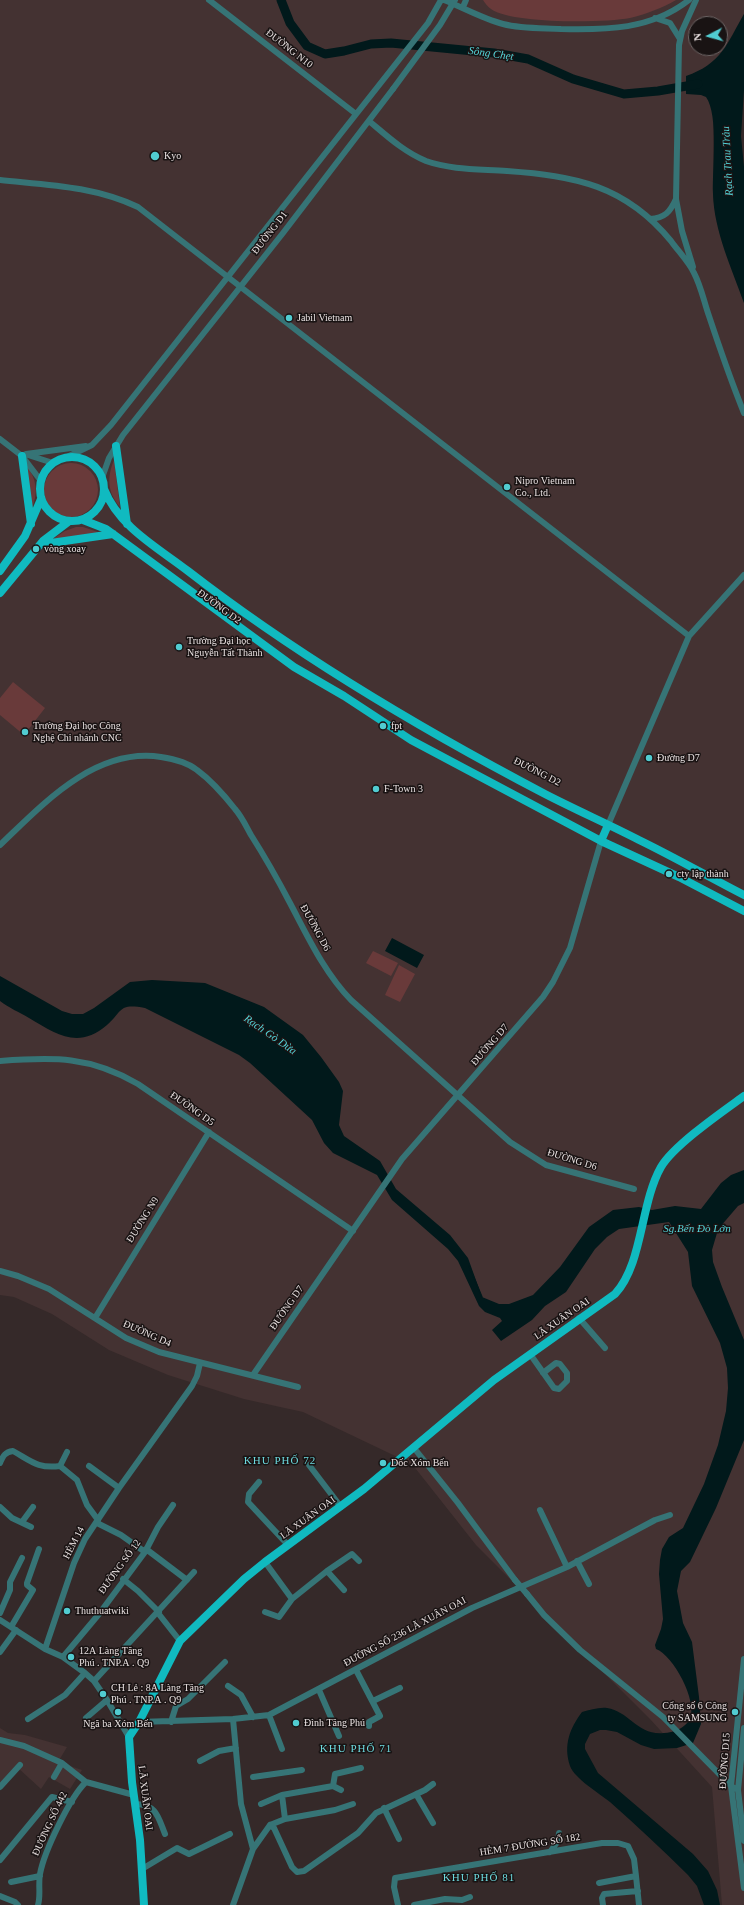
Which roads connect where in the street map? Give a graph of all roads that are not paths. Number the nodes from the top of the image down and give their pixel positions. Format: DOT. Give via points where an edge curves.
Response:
graph roads {
  1 [pos="209,0"];
  2 [pos="441,0"];
  3 [pos="444,0"];
  4 [pos="455,0"];
  5 [pos="466,0"];
  6 [pos="689,0"];
  7 [pos="696,0"];
  8 [pos="463,7"];
  9 [pos="655,18"];
  10 [pos="680,39"];
  11 [pos="356,114"];
  12 [pos="369,121"];
  13 [pos="0,180"];
  14 [pos="676,199"];
  15 [pos="650,219"];
  16 [pos="694,273"];
  17 [pos="230,277"];
  18 [pos="241,286"];
  19 [pos="744,413"];
  20 [pos="0,439"];
  21 [pos="92,445"];
  22 [pos="116,446"];
  23 [pos="22,454"];
  24 [pos="67,457"];
  25 [pos="53,463"];
  26 [pos="102,478"];
  27 [pos="41,481"];
  28 [pos="104,489"];
  29 [pos="41,499"];
  30 [pos="83,520"];
  31 [pos="68,522"];
  32 [pos="127,524"];
  33 [pos="31,525"];
  34 [pos="113,534"];
  35 [pos="48,536"];
  36 [pos="42,547"];
  37 [pos="0,570"];
  38 [pos="744,575"];
  39 [pos="0,593"];
  40 [pos="0,599"];
  41 [pos="689,636"];
  42 [pos="332,672"];
  43 [pos="324,685"];
  44 [pos="449,742"];
  45 [pos="442,756"];
  46 [pos="608,825"];
  47 [pos="601,840"];
  48 [pos="640,840"];
  49 [pos="0,845"];
  50 [pos="744,890"];
  51 [pos="711,894"];
  52 [pos="744,895"];
  53 [pos="744,912"];
  54 [pos="744,916"];
  55 [pos="0,1061"];
  56 [pos="459,1095"];
  57 [pos="744,1096"];
  58 [pos="209,1132"];
  59 [pos="634,1189"];
  60 [pos="353,1231"];
  61 [pos="0,1271"];
  62 [pos="95,1318"];
  63 [pos="579,1318"];
  64 [pos="605,1348"];
  65 [pos="530,1354"];
  66 [pos="200,1363"];
  67 [pos="543,1373"];
  68 [pos="253,1375"];
  69 [pos="298,1386"];
  70 [pos="414,1448"];
  71 [pos="67,1452"];
  72 [pos="0,1462"];
  73 [pos="60,1466"];
  74 [pos="89,1466"];
  75 [pos="309,1466"];
  76 [pos="259,1482"];
  77 [pos="119,1488"];
  78 [pos="173,1505"];
  79 [pos="0,1507"];
  80 [pos="33,1507"];
  81 [pos="341,1507"];
  82 [pos="540,1510"];
  83 [pos="670,1515"];
  84 [pos="98,1521"];
  85 [pos="22,1522"];
  86 [pos="31,1527"];
  87 [pos="288,1545"];
  88 [pos="39,1549"];
  89 [pos="145,1550"];
  90 [pos="22,1558"];
  91 [pos="359,1561"];
  92 [pos="577,1561"];
  93 [pos="264,1562"];
  94 [pos="567,1566"];
  95 [pos="328,1571"];
  96 [pos="194,1572"];
  97 [pos="123,1579"];
  98 [pos="187,1580"];
  99 [pos="589,1584"];
  100 [pos="344,1590"];
  101 [pos="292,1599"];
  102 [pos="158,1612"];
  103 [pos="264,1612"];
  104 [pos="0,1613"];
  105 [pos="0,1620"];
  106 [pos="13,1628"];
  107 [pos="180,1642"];
  108 [pos="45,1649"];
  109 [pos="0,1652"];
  110 [pos="63,1657"];
  111 [pos="744,1659"];
  112 [pos="225,1662"];
  113 [pos="356,1670"];
  114 [pos="85,1673"];
  115 [pos="94,1680"];
  116 [pos="228,1686"];
  117 [pos="400,1688"];
  118 [pos="319,1690"];
  119 [pos="107,1700"];
  120 [pos="373,1701"];
  121 [pos="268,1715"];
  122 [pos="253,1717"];
  123 [pos="86,1718"];
  124 [pos="28,1719"];
  125 [pos="233,1719"];
  126 [pos="139,1722"];
  127 [pos="171,1722"];
  128 [pos="369,1726"];
  129 [pos="744,1728"];
  130 [pos="339,1736"];
  131 [pos="129,1737"];
  132 [pos="0,1740"];
  133 [pos="236,1748"];
  134 [pos="282,1749"];
  135 [pos="200,1761"];
  136 [pos="62,1763"];
  137 [pos="20,1765"];
  138 [pos="361,1768"];
  139 [pos="302,1770"];
  140 [pos="54,1777"];
  141 [pos="253,1777"];
  142 [pos="86,1782"];
  143 [pos="433,1784"];
  144 [pos="334,1786"];
  145 [pos="731,1786"];
  146 [pos="0,1787"];
  147 [pos="341,1790"];
  148 [pos="738,1790"];
  149 [pos="416,1794"];
  150 [pos="134,1795"];
  151 [pos="282,1795"];
  152 [pos="72,1802"];
  153 [pos="136,1804"];
  154 [pos="261,1804"];
  155 [pos="353,1804"];
  156 [pos="384,1808"];
  157 [pos="285,1819"];
  158 [pos="433,1823"];
  159 [pos="270,1825"];
  160 [pos="165,1834"];
  161 [pos="230,1834"];
  162 [pos="559,1834"];
  163 [pos="399,1839"];
  164 [pos="744,1841"];
  165 [pos="253,1849"];
  166 [pos="550,1852"];
  167 [pos="0,1860"];
  168 [pos="142,1869"];
  169 [pos="40,1876"];
  170 [pos="636,1876"];
  171 [pos="11,1882"];
  172 [pos="599,1882"];
  173 [pos="744,1888"];
  174 [pos="638,1891"];
  175 [pos="0,1896"];
  176 [pos="470,1897"];
  177 [pos="18,1905"];
  178 [pos="38,1905"];
  179 [pos="144,1905"];
  180 [pos="233,1905"];
  181 [pos="398,1905"];
  182 [pos="414,1905"];
  183 [pos="602,1905"];
  184 [pos="639,1905"];
  1 -- 11 [label="street, ĐƯỜNG N10"];
  2 -- 11 [label="street, ĐƯỜNG D1" via="428,23"];
  3 -- 8 [label="street"];
  4 -- 12 [label="street, ĐƯỜNG D1, bridge" via="440,25"];
  5 -- 8 [label="street"];
  6 -- 9 [label="street"];
  7 -- 10 [label="street"];
  8 -- 9 [label="street" via="494,22 523,28 619,28"];
  9 -- 10 [label="street" via="670,24"];
  10 -- 14 [label="street"];
  11 -- 17 [label="street, ĐƯỜNG D1"];
  12 -- 15 [label="street" via="413,156 427,161 451,167 546,174 582,181 619,196"];
  12 -- 18 [label="street, ĐƯỜNG D1"];
  13 -- 17 [label="street" via="82,188 127,202 138,207"];
  14 -- 15 [label="street" via="671,210 664,216"];
  14 -- 16 [label="street"];
  15 -- 16 [label="street"];
  16 -- 19 [label="street"];
  17 -- 18 [label="street"];
  17 -- 21 [label="street, ĐƯỜNG D1"];
  18 -- 22 [label="street, ĐƯỜNG D1"];
  18 -- 41 [label="street"];
  20 -- 23 [label="street"];
  21 -- 23 [label="street"];
  21 -- 24 [label="street, ĐƯỜNG D1"];
  22 -- 26 [label="street, ĐƯỜNG D1"];
  22 -- 32 [label="main road"];
  23 -- 25 [label="street"];
  23 -- 27 [label="street"];
  23 -- 33 [label="main road"];
  24 -- 25 [label="main road"];
  24 -- 26 [label="main road" via="85,460 98,470"];
  25 -- 27 [label="main road"];
  26 -- 28 [label="main road"];
  27 -- 29 [label="main road"];
  28 -- 30 [label="main road" via="103,499 98,508"];
  28 -- 32 [label="main road, ĐƯỜNG D2" via="114,509"];
  29 -- 31 [label="main road" via="51,514"];
  29 -- 33 [label="main road"];
  30 -- 31 [label="main road"];
  30 -- 34 [label="main road, ĐƯỜNG D2"];
  31 -- 35 [label="main road"];
  32 -- 42 [label="main road, ĐƯỜNG D2" via="242,611"];
  33 -- 37 [label="main road"];
  34 -- 36 [label="main road"];
  34 -- 43 [label="main road, ĐƯỜNG D2" via="294,667"];
  35 -- 36 [label="main road"];
  35 -- 39 [label="main road"];
  36 -- 40 [label="main road"];
  38 -- 41 [label="street"];
  41 -- 46 [label="street"];
  42 -- 43 [label="main road"];
  42 -- 44 [label="main road, ĐƯỜNG D2"];
  43 -- 45 [label="main road, ĐƯỜNG D2" via="411,740"];
  44 -- 45 [label="main road"];
  44 -- 46 [label="main road, ĐƯỜNG D2"];
  45 -- 47 [label="main road, ĐƯỜNG D2"];
  46 -- 47 [label="main road"];
  46 -- 48 [label="main road, ĐƯỜNG D2"];
  47 -- 51 [label="main road, ĐƯỜNG D2"];
  47 -- 56 [label="street, ĐƯỜNG D7" via="570,948 553,982 536,1008"];
  48 -- 50 [label="main road, ĐƯỜNG D2" via="648,840"];
  48 -- 52 [label="main road, ĐƯỜNG D2"];
  49 -- 56 [label="street, ĐƯỜNG D6" via="64,787 109,762 132,756 152,756 178,760 196,769 217,787 236,810 336,984"];
  51 -- 53 [label="main road, ĐƯỜNG D2"];
  51 -- 54 [label="main road, ĐƯỜNG D2" via="714,900"];
  55 -- 58 [label="street, ĐƯỜNG D5" via="52,1058 101,1066 138,1084"];
  56 -- 59 [label="street, ĐƯỜNG D6" via="510,1142 546,1165"];
  56 -- 60 [label="street, ĐƯỜNG D7" via="402,1159"];
  57 -- 63 [label="main road, LÃ XUÂN OAI" via="671,1154 661,1167 653,1186 632,1265 622,1287"];
  58 -- 60 [label="street, ĐƯỜNG D5"];
  58 -- 62 [label="street, ĐƯỜNG N9"];
  60 -- 68 [label="street, ĐƯỜNG D7"];
  61 -- 62 [label="street, ĐƯỜNG D4" via="49,1289"];
  62 -- 66 [label="street, ĐƯỜNG D4" via="141,1345"];
  63 -- 64 [label="street"];
  63 -- 65 [label="main road, LÃ XUÂN OAI"];
  65 -- 67 [label="street"];
  65 -- 70 [label="main road, LÃ XUÂN OAI" via="494,1380"];
  66 -- 68 [label="street, ĐƯỜNG D4"];
  66 -- 77 [label="street, HẺM 14" via="192,1386"];
  67 -- 67 [label="street" via="556,1363 560,1364 567,1373 568,1381 557,1389"];
  68 -- 69 [label="street, ĐƯỜNG D4"];
  70 -- 81 [label="main road, LÃ XUÂN OAI"];
  70 -- 145 [label="street, bridge" via="514,1580 544,1615 580,1650 663,1717"];
  71 -- 73 [label="street"];
  72 -- 73 [label="street" via="4,1454 13,1451 45,1468"];
  73 -- 84 [label="street" via="77,1480 87,1505"];
  74 -- 77 [label="street"];
  75 -- 81 [label="street"];
  76 -- 87 [label="street" via="249,1494 248,1502"];
  77 -- 84 [label="street, HẺM 14"];
  78 -- 89 [label="street, ĐƯỜNG SỐ 12"];
  79 -- 85 [label="street" via="12,1518"];
  80 -- 85 [label="street"];
  81 -- 87 [label="main road, LÃ XUÂN OAI"];
  82 -- 94 [label="street"];
  83 -- 92 [label="street, ĐƯỜNG SỐ 236 LÃ XUÂN OAI" via="654,1520"];
  84 -- 89 [label="street"];
  84 -- 108 [label="street, HẺM 14" via="85,1539 74,1563"];
  85 -- 86 [label="street"];
  87 -- 93 [label="main road, LÃ XUÂN OAI"];
  88 -- 106 [label="street" via="27,1583 32,1590"];
  89 -- 97 [label="street, ĐƯỜNG SỐ 12"];
  89 -- 98 [label="street"];
  90 -- 104 [label="street" via="10,1582 10,1590"];
  91 -- 95 [label="street" via="351,1555"];
  92 -- 94 [label="street, ĐƯỜNG SỐ 236 LÃ XUÂN OAI"];
  92 -- 99 [label="street"];
  93 -- 101 [label="street"];
  93 -- 107 [label="main road, LÃ XUÂN OAI"];
  94 -- 113 [label="street, ĐƯỜNG SỐ 236 LÃ XUÂN OAI" via="472,1608"];
  95 -- 100 [label="street"];
  95 -- 101 [label="street"];
  96 -- 98 [label="street"];
  97 -- 102 [label="street"];
  97 -- 110 [label="street, ĐƯỜNG SỐ 12" via="99,1614"];
  98 -- 102 [label="street"];
  101 -- 103 [label="street" via="279,1617"];
  102 -- 107 [label="street"];
  102 -- 115 [label="street"];
  105 -- 106 [label="street"];
  106 -- 108 [label="street"];
  106 -- 109 [label="street"];
  107 -- 126 [label="main road, LÃ XUÂN OAI"];
  108 -- 110 [label="street"];
  110 -- 114 [label="street"];
  111 -- 145 [label="street, ĐƯỜNG D15"];
  112 -- 127 [label="street" via="188,1699 176,1706"];
  113 -- 118 [label="street, ĐƯỜNG SỐ 236 LÃ XUÂN OAI"];
  113 -- 120 [label="street"];
  114 -- 115 [label="street"];
  114 -- 124 [label="street" via="65,1695"];
  115 -- 119 [label="street"];
  116 -- 122 [label="street" via="241,1695"];
  117 -- 120 [label="street"];
  118 -- 121 [label="street, ĐƯỜNG SỐ 236 LÃ XUÂN OAI"];
  118 -- 130 [label="street"];
  119 -- 123 [label="street"];
  119 -- 131 [label="street"];
  120 -- 128 [label="street" via="380,1716 370,1722"];
  121 -- 122 [label="street, ĐƯỜNG SỐ 236 LÃ XUÂN OAI"];
  121 -- 134 [label="street"];
  122 -- 125 [label="street, ĐƯỜNG SỐ 236 LÃ XUÂN OAI"];
  125 -- 127 [label="street, ĐƯỜNG SỐ 236 LÃ XUÂN OAI"];
  125 -- 133 [label="street"];
  126 -- 127 [label="street, ĐƯỜNG SỐ 236 LÃ XUÂN OAI"];
  126 -- 131 [label="main road, LÃ XUÂN OAI"];
  129 -- 148 [label="street, ĐƯỜNG D15"];
  131 -- 150 [label="main road, LÃ XUÂN OAI"];
  132 -- 136 [label="street" via="24,1746"];
  133 -- 135 [label="street" via="219,1751"];
  133 -- 165 [label="street" via="241,1804"];
  136 -- 140 [label="street"];
  136 -- 142 [label="street"];
  137 -- 146 [label="street"];
  138 -- 144 [label="street" via="335,1774"];
  139 -- 141 [label="street"];
  142 -- 150 [label="street"];
  142 -- 152 [label="street, ĐƯỜNG SỐ 442" via="77,1791"];
  143 -- 149 [label="street"];
  144 -- 147 [label="street"];
  144 -- 151 [label="street"];
  145 -- 148 [label="street"];
  145 -- 173 [label="street, ĐƯỜNG D15"];
  148 -- 164 [label="street, ĐƯỜNG D15"];
  149 -- 156 [label="street"];
  149 -- 158 [label="street"];
  150 -- 153 [label="main road, LÃ XUÂN OAI"];
  151 -- 154 [label="street"];
  151 -- 157 [label="street"];
  152 -- 167 [label="street" via="52,1797"];
  152 -- 169 [label="street, ĐƯỜNG SỐ 442" via="45,1856"];
  153 -- 160 [label="street" via="144,1804 155,1811"];
  153 -- 168 [label="main road, LÃ XUÂN OAI"];
  155 -- 157 [label="street"];
  156 -- 159 [label="street" via="358,1833 304,1871 297,1872 292,1867 274,1828"];
  156 -- 163 [label="street"];
  157 -- 159 [label="street"];
  159 -- 165 [label="street"];
  161 -- 168 [label="street" via="189,1854 177,1848"];
  162 -- 166 [label="street" via="558,1841"];
  165 -- 180 [label="street"];
  166 -- 170 [label="street, HẺM 7 ĐƯỜNG SỐ 182" via="602,1843 618,1843 628,1846 634,1859"];
  166 -- 181 [label="street, HẺM 7 ĐƯỜNG SỐ 182" via="396,1878 394,1887"];
  168 -- 179 [label="main road, LÃ XUÂN OAI"];
  169 -- 171 [label="street"];
  169 -- 178 [label="street, ĐƯỜNG SỐ 442"];
  170 -- 172 [label="street"];
  170 -- 174 [label="street"];
  174 -- 183 [label="street" via="604,1894"];
  174 -- 184 [label="street"];
  175 -- 177 [label="street"];
  176 -- 182 [label="street"];
}
